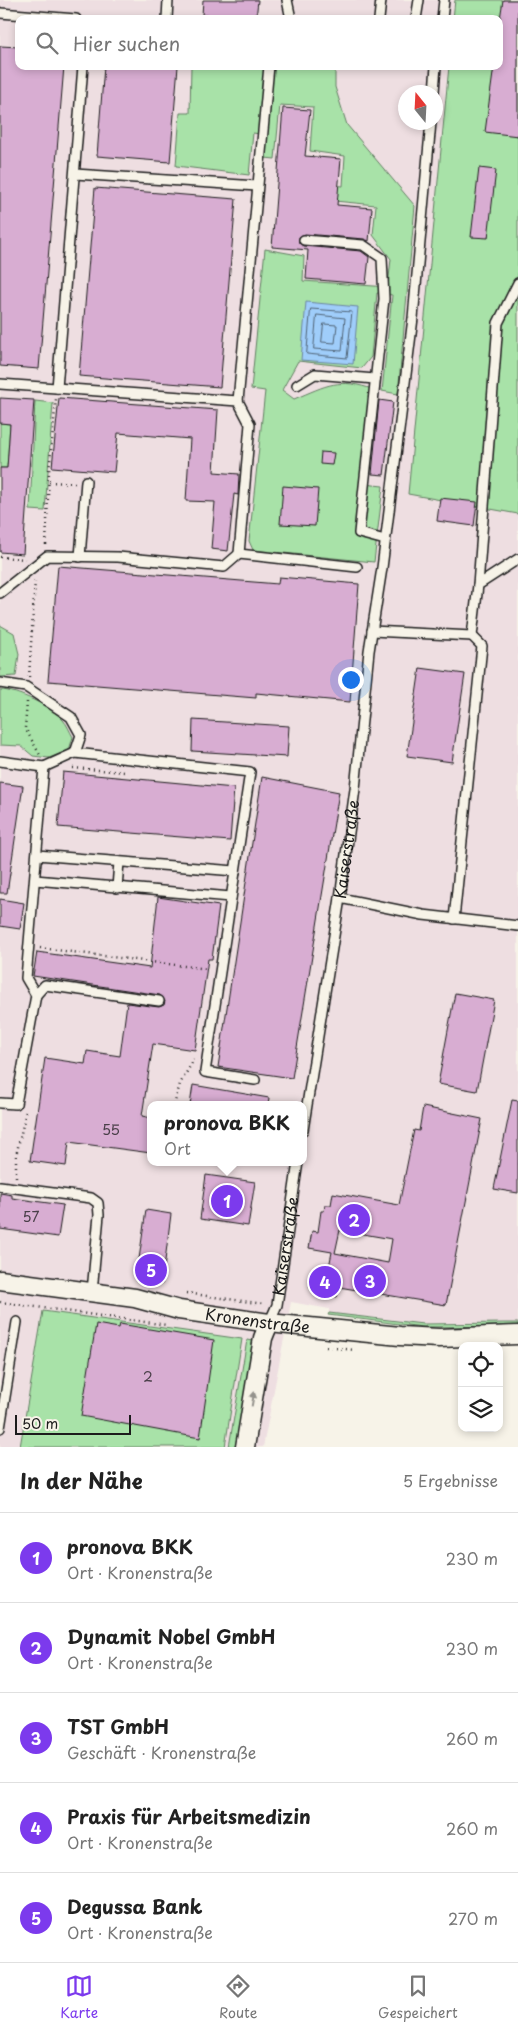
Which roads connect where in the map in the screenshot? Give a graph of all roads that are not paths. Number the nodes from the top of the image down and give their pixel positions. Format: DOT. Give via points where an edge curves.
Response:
graph roads {
  1 [pos="168,0"];
  2 [pos="287,0"];
  3 [pos="381,0"];
  4 [pos="419,0"];
  5 [pos="444,0"];
  6 [pos="0,13"];
  7 [pos="25,15"];
  8 [pos="167,15"];
  9 [pos="290,15"];
  10 [pos="379,15"];
  11 [pos="417,15"];
  12 [pos="442,15"];
  13 [pos="83,70"];
  14 [pos="269,70"];
  15 [pos="436,70"];
  16 [pos="435,85"];
  17 [pos="430,130"];
  18 [pos="75,174"];
  19 [pos="257,186"];
  20 [pos="304,240"];
  21 [pos="518,283"];
  22 [pos="375,380"];
  23 [pos="0,384"];
  24 [pos="296,385"];
  25 [pos="57,388"];
  26 [pos="238,401"];
  27 [pos="86,481"];
  28 [pos="385,540"];
  29 [pos="239,554"];
  30 [pos="80,556"];
  31 [pos="518,559"];
  32 [pos="357,567"];
  33 [pos="478,585"];
  34 [pos="0,593"];
  35 [pos="372,631"];
  36 [pos="472,636"];
  37 [pos="0,683"];
  38 [pos="75,753"];
  39 [pos="0,761"];
  40 [pos="44,767"];
  41 [pos="37,855"];
  42 [pos="119,862"];
  43 [pos="235,871"];
  44 [pos="35,880"];
  45 [pos="117,888"];
  46 [pos="231,897"];
  47 [pos="340,898"];
  48 [pos="454,919"];
  49 [pos="518,926"];
  50 [pos="36,995"];
  51 [pos="159,1001"];
  52 [pos="255,1080"];
  53 [pos="0,1103"];
  54 [pos="307,1105"];
  55 [pos="297,1166"];
  56 [pos="0,1186"];
  57 [pos="0,1280"];
  58 [pos="92,1292"];
  59 [pos="18,1322"];
  60 [pos="269,1323"];
  61 [pos="518,1335"];
  62 [pos="0,1428"];
  63 [pos="245,1447"];
  1 -- 8 [label="lane"];
  2 -- 9 [label="lane"];
  3 -- 10 [label="lane"];
  4 -- 11 [label="lane"];
  5 -- 12 [label="lane"];
  6 -- 7 [label="lane"];
  13 -- 18 [label="lane"];
  14 -- 19 [label="lane"];
  15 -- 16 [label="lane"];
  17 -- 28 [label="lane, Kaiserstraße" via="413,318"];
  18 -- 19 [label="lane"];
  18 -- 25 [label="lane"];
  19 -- 26 [label="lane"];
  20 -- 22 [label="lane" via="363,245 382,258 384,299"];
  21 -- 33 [label="lane" via="498,323"];
  22 -- 24 [label="lane" via="315,374"];
  22 -- 28 [label="lane" via="359,533"];
  23 -- 25 [label="lane"];
  25 -- 26 [label="lane"];
  26 -- 29 [label="lane" via="250,424"];
  27 -- 30 [label="lane"];
  28 -- 35 [label="lane, Kaiserstraße"];
  29 -- 30 [label="lane" via="224,567"];
  29 -- 32 [label="lane"];
  30 -- 34 [label="lane" via="47,556"];
  31 -- 33 [label="lane"];
  33 -- 36 [label="lane"];
  35 -- 36 [label="lane"];
  35 -- 47 [label="lane, Kaiserstraße"];
  36 -- 48 [label="lane" via="482,646"];
  37 -- 38 [label="lane" via="26,687 71,717 81,735"];
  38 -- 40 [label="lane"];
  38 -- 43 [label="lane" via="250,772"];
  39 -- 40 [label="lane"];
  40 -- 41 [label="lane"];
  41 -- 42 [label="lane"];
  41 -- 44 [label="lane"];
  42 -- 43 [label="lane"];
  42 -- 45 [label="lane"];
  43 -- 46 [label="lane"];
  44 -- 45 [label="lane"];
  44 -- 50 [label="lane" via="26,978"];
  45 -- 46 [label="lane"];
  46 -- 52 [label="lane" via="205,1072"];
  47 -- 48 [label="lane"];
  47 -- 54 [label="lane, Kaiserstraße"];
  48 -- 49 [label="lane"];
  50 -- 51 [label="lane" via="45,986"];
  50 -- 53 [label="lane" via="16,1104"];
  55 -- 60 [label="lane, Kaiserstraße" via="276,1305"];
  56 -- 58 [label="lane" via="91,1198 98,1202"];
  57 -- 58 [label="street, Kronenstraße"];
  58 -- 60 [label="street, Kronenstraße" via="135,1298 179,1310"];
  59 -- 62 [label="lane"];
  60 -- 61 [label="street, Kronenstraße" via="439,1338"];
  63 -- 60 [label="street, Kaiserstraße, one-way" via="263,1338"];
}
